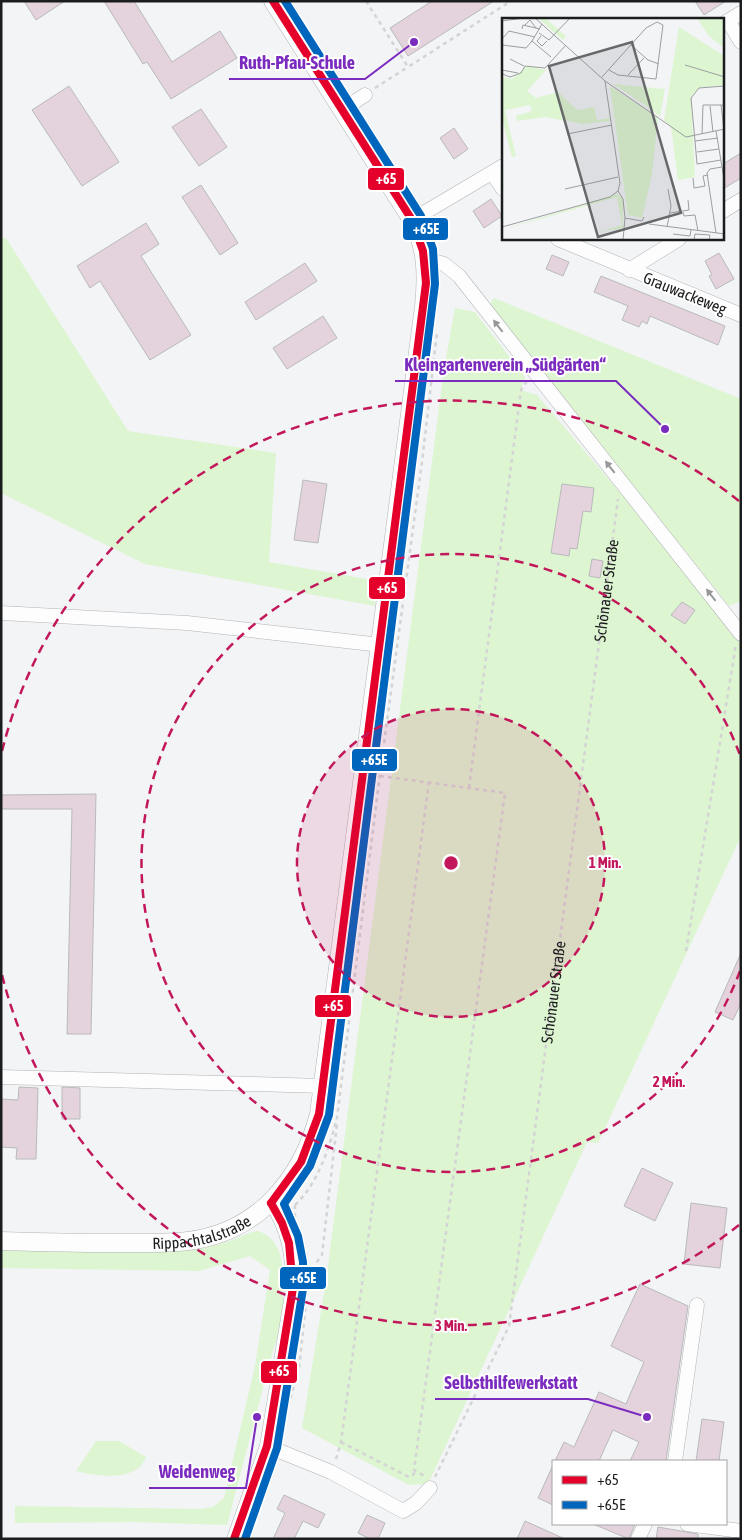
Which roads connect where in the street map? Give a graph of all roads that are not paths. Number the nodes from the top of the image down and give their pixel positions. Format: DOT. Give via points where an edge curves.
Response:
graph roads {
  1 [pos="273,1"];
  2 [pos="741,13"];
  3 [pos="726,22"];
  4 [pos="741,42"];
  5 [pos="365,94"];
  6 [pos="342,110"];
  7 [pos="498,170"];
  8 [pos="502,186"];
  9 [pos="741,200"];
  10 [pos="724,210"];
  11 [pos="412,220"];
  12 [pos="560,240"];
  13 [pos="677,240"];
  14 [pos="426,259"];
  15 [pos="629,270"];
  16 [pos="741,315"];
  17 [pos="1,614"];
  18 [pos="739,632"];
  19 [pos="381,645"];
  20 [pos="1,1077"];
  21 [pos="323,1086"];
  22 [pos="275,1209"];
  23 [pos="1,1241"];
  24 [pos="697,1305"];
  25 [pos="268,1446"];
  26 [pos="674,1460"];
  27 [pos="432,1484"];
  28 [pos="645,1525"];
  29 [pos="695,1525"];
  30 [pos="741,1531"];
  31 [pos="234,1539"];
  32 [pos="638,1539"];
  1 -- 6 [label="main road"];
  2 -- 3 [label="street"];
  3 -- 4 [label="street"];
  5 -- 6 [label="street"];
  6 -- 11 [label="main road"];
  7 -- 8 [label="street"];
  7 -- 11 [label="street"];
  9 -- 10 [label="street"];
  11 -- 14 [label="main road"];
  12 -- 15 [label="street, Grauwackeweg"];
  13 -- 15 [label="street, Grauwackeweg"];
  18 -- 14 [label="street, one-way" via="459,276 444,264"];
  14 -- 19 [label="main road, Rippachtalstraße" via="424,306"];
  15 -- 16 [label="street, Grauwackeweg"];
  17 -- 19 [label="street" via="187,623"];
  19 -- 21 [label="main road, Rippachtalstraße"];
  20 -- 21 [label="street"];
  21 -- 22 [label="main road, Rippachtalstraße" via="312,1141"];
  22 -- 23 [label="main road, Rippachtalstraße" via="190,1241 149,1244"];
  22 -- 25 [label="street" via="288,1238 293,1288"];
  24 -- 26 [label="street"];
  25 -- 27 [label="street" via="331,1472 404,1511 416,1503"];
  25 -- 31 [label="street"];
  28 -- 32 [label="street"];
  29 -- 30 [label="street"];
}
